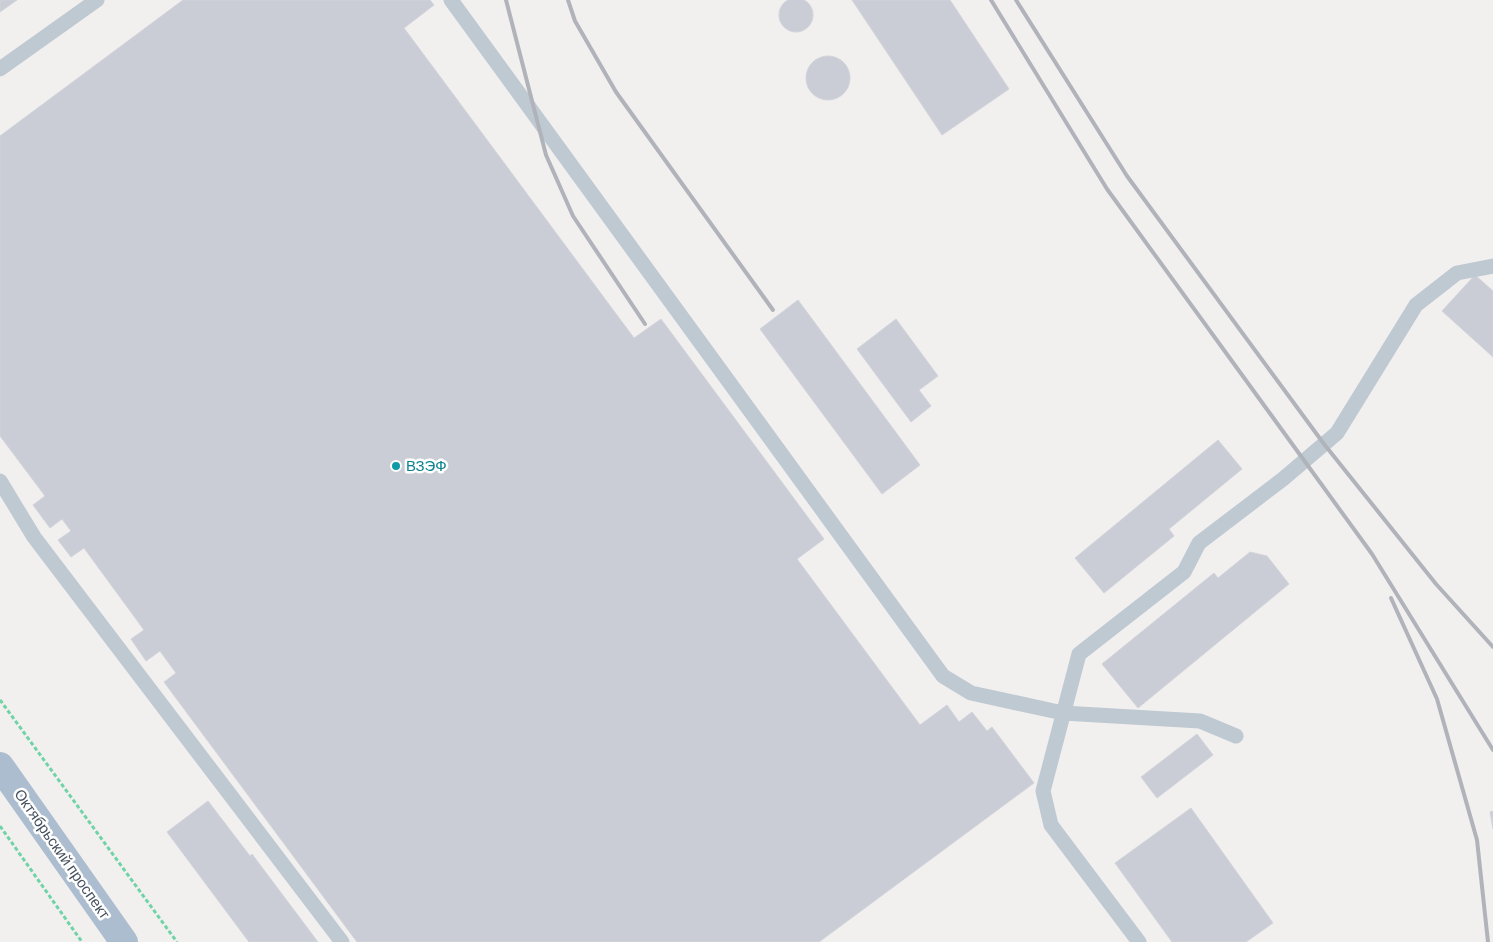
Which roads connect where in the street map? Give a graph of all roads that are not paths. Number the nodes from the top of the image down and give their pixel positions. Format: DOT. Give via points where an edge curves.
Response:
graph roads {
  1 [pos="97,0"];
  2 [pos="451,0"];
  3 [pos="0,69"];
  4 [pos="1493,266"];
  5 [pos="0,481"];
  6 [pos="1063,713"];
  7 [pos="1236,736"];
  8 [pos="0,766"];
  9 [pos="124,942"];
  10 [pos="342,942"];
  11 [pos="1139,942"];
  1 -- 3 [label="lane"];
  2 -- 6 [label="lane" via="943,676 971,693"];
  4 -- 6 [label="lane" via="1457,273 1416,305 1337,433 1199,543 1184,572 1079,654"];
  5 -- 10 [label="lane" via="34,537"];
  6 -- 7 [label="lane" via="1200,721"];
  6 -- 11 [label="lane" via="1043,791 1051,825"];
  8 -- 9 [label="main road, Октябрьский проспект"];
}
